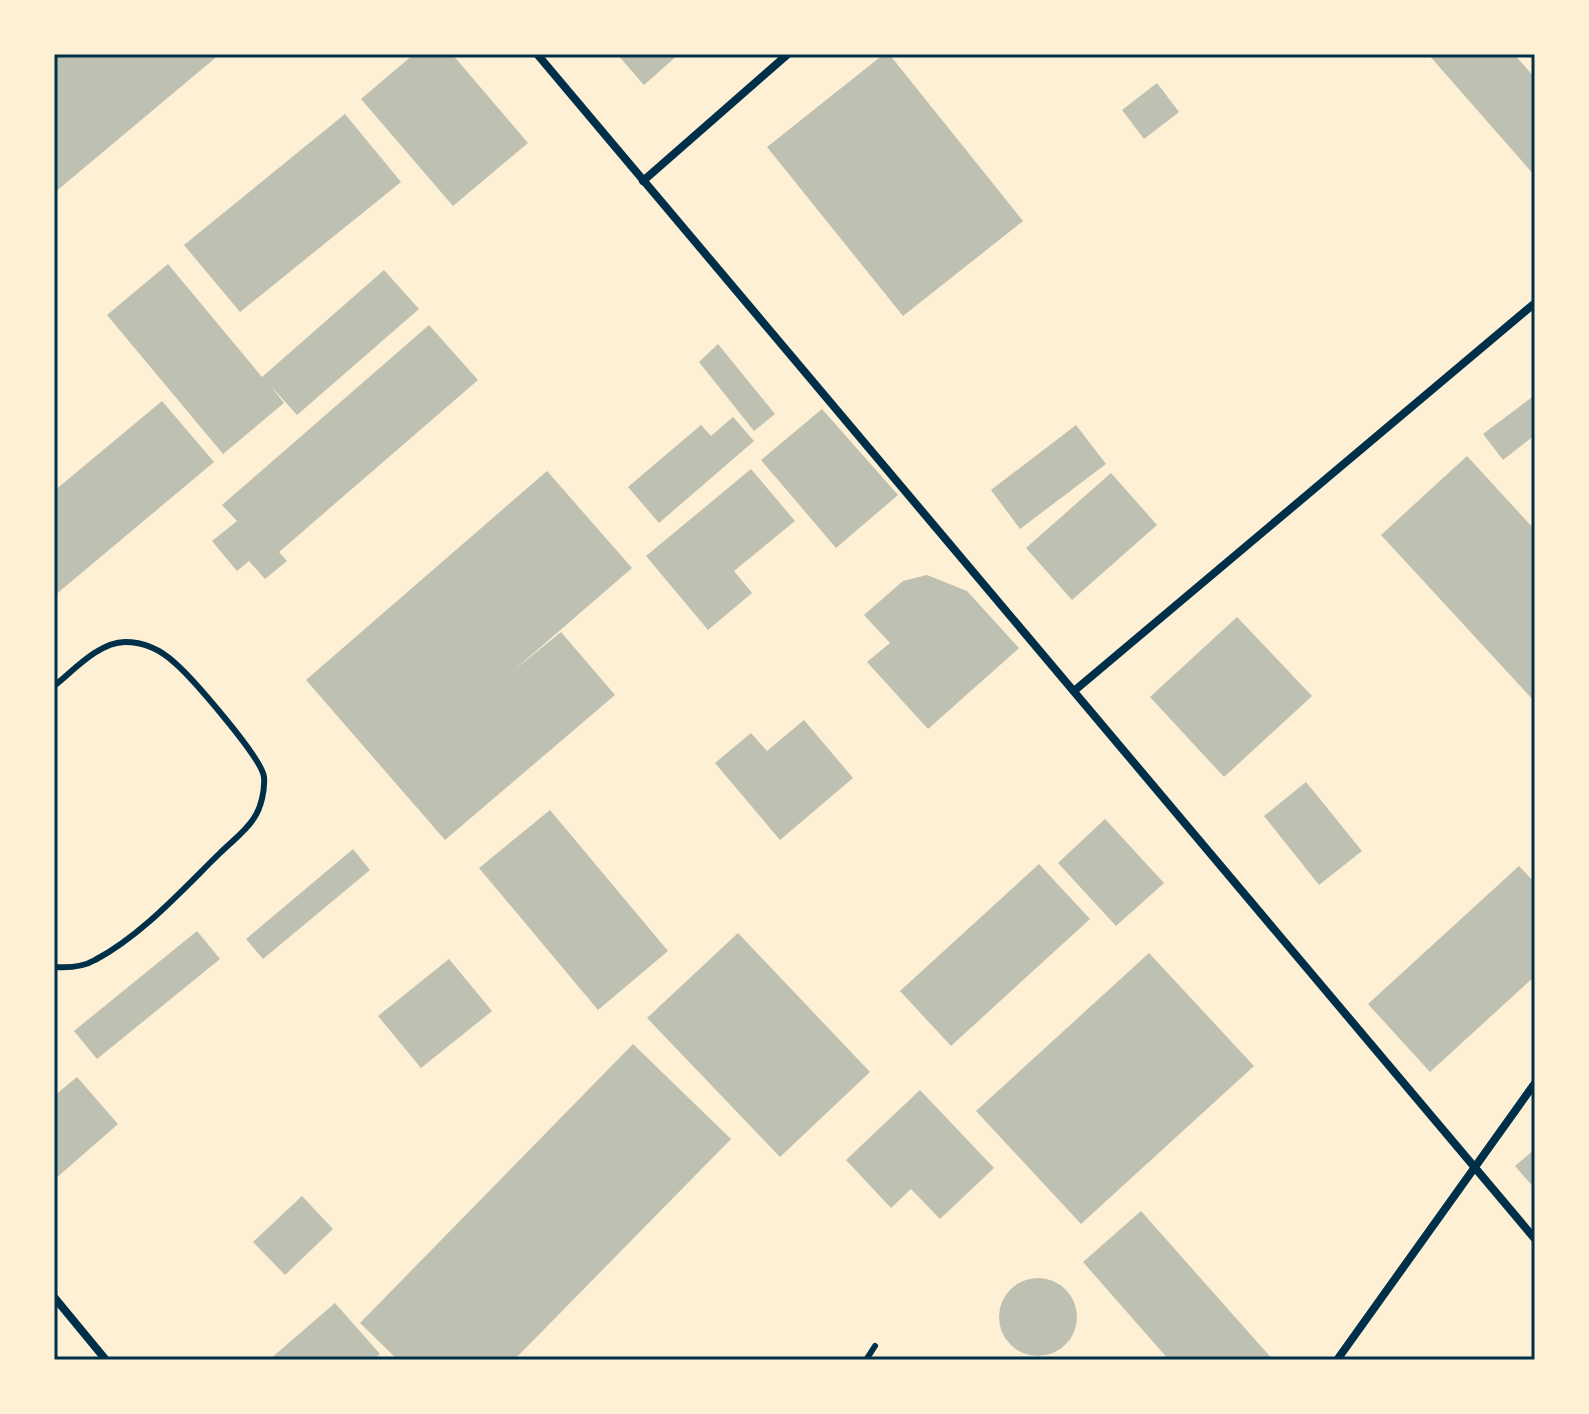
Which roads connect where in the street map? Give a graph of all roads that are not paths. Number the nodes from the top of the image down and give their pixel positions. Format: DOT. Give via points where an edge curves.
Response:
graph roads {
  1 [pos="537,54"];
  2 [pos="788,54"];
  3 [pos="643,181"];
  4 [pos="1535,303"];
  5 [pos="54,686"];
  6 [pos="1074,691"];
  7 [pos="54,967"];
  8 [pos="1535,1083"];
  9 [pos="1472,1169"];
  10 [pos="1535,1239"];
  11 [pos="54,1297"];
  12 [pos="875,1346"];
  13 [pos="106,1360"];
  14 [pos="866,1360"];
  15 [pos="1337,1360"];
  1 -- 3 [label="street"];
  2 -- 3 [label="street"];
  3 -- 6 [label="street"];
  4 -- 6 [label="street"];
  5 -- 7 [label="lane" via="105,648 122,642 148,645 174,662 238,735 264,776 254,818 193,879 93,962"];
  6 -- 9 [label="street"];
  8 -- 9 [label="street"];
  9 -- 10 [label="street"];
  9 -- 15 [label="street"];
  11 -- 13 [label="street"];
  12 -- 14 [label="lane"];
}
